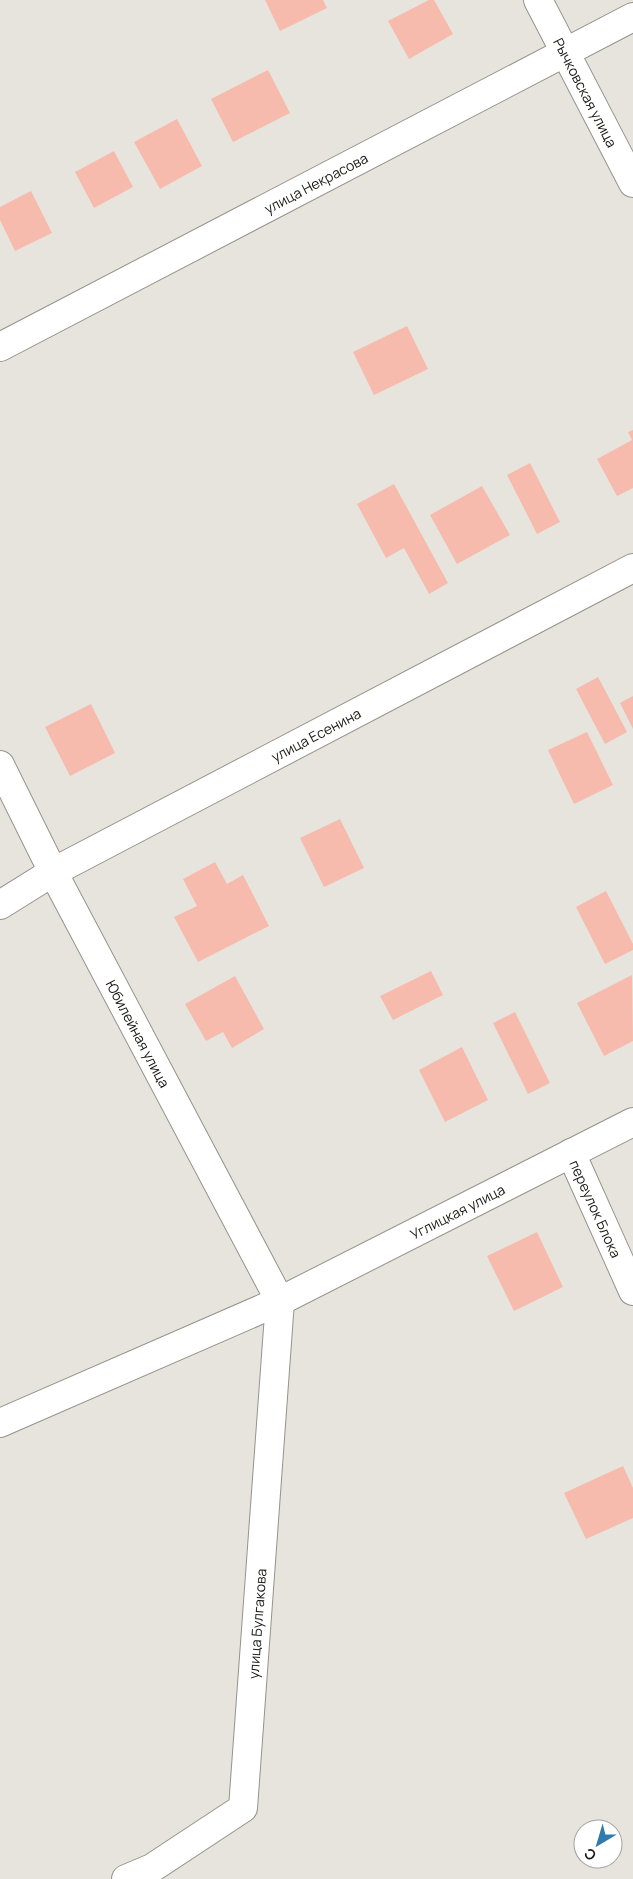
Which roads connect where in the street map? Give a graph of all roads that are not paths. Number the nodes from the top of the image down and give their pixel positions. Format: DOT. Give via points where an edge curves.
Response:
graph roads {
  1 [pos="538,0"];
  2 [pos="633,17"];
  3 [pos="565,53"];
  4 [pos="633,183"];
  5 [pos="0,347"];
  6 [pos="633,568"];
  7 [pos="0,765"];
  8 [pos="54,872"];
  9 [pos="0,905"];
  10 [pos="633,1122"];
  11 [pos="571,1154"];
  12 [pos="633,1291"];
  13 [pos="280,1301"];
  14 [pos="0,1423"];
  15 [pos="126,1879"];
  1 -- 3 [label="street, Рычковская улица"];
  2 -- 3 [label="street, улица Некрасова"];
  3 -- 4 [label="street, Рычковская улица"];
  3 -- 5 [label="street, улица Некрасова"];
  6 -- 8 [label="street, улица Есенина"];
  7 -- 8 [label="street, Юбилейная улица"];
  8 -- 9 [label="street, улица Есенина"];
  8 -- 13 [label="street, Юбилейная улица"];
  10 -- 11 [label="street, Углицкая улица"];
  11 -- 12 [label="street, переулок Блока"];
  11 -- 13 [label="street, Углицкая улица"];
  13 -- 14 [label="street, Углицкая улица"];
  13 -- 15 [label="street, улица Булгакова" via="243,1808 152,1868"];
}
